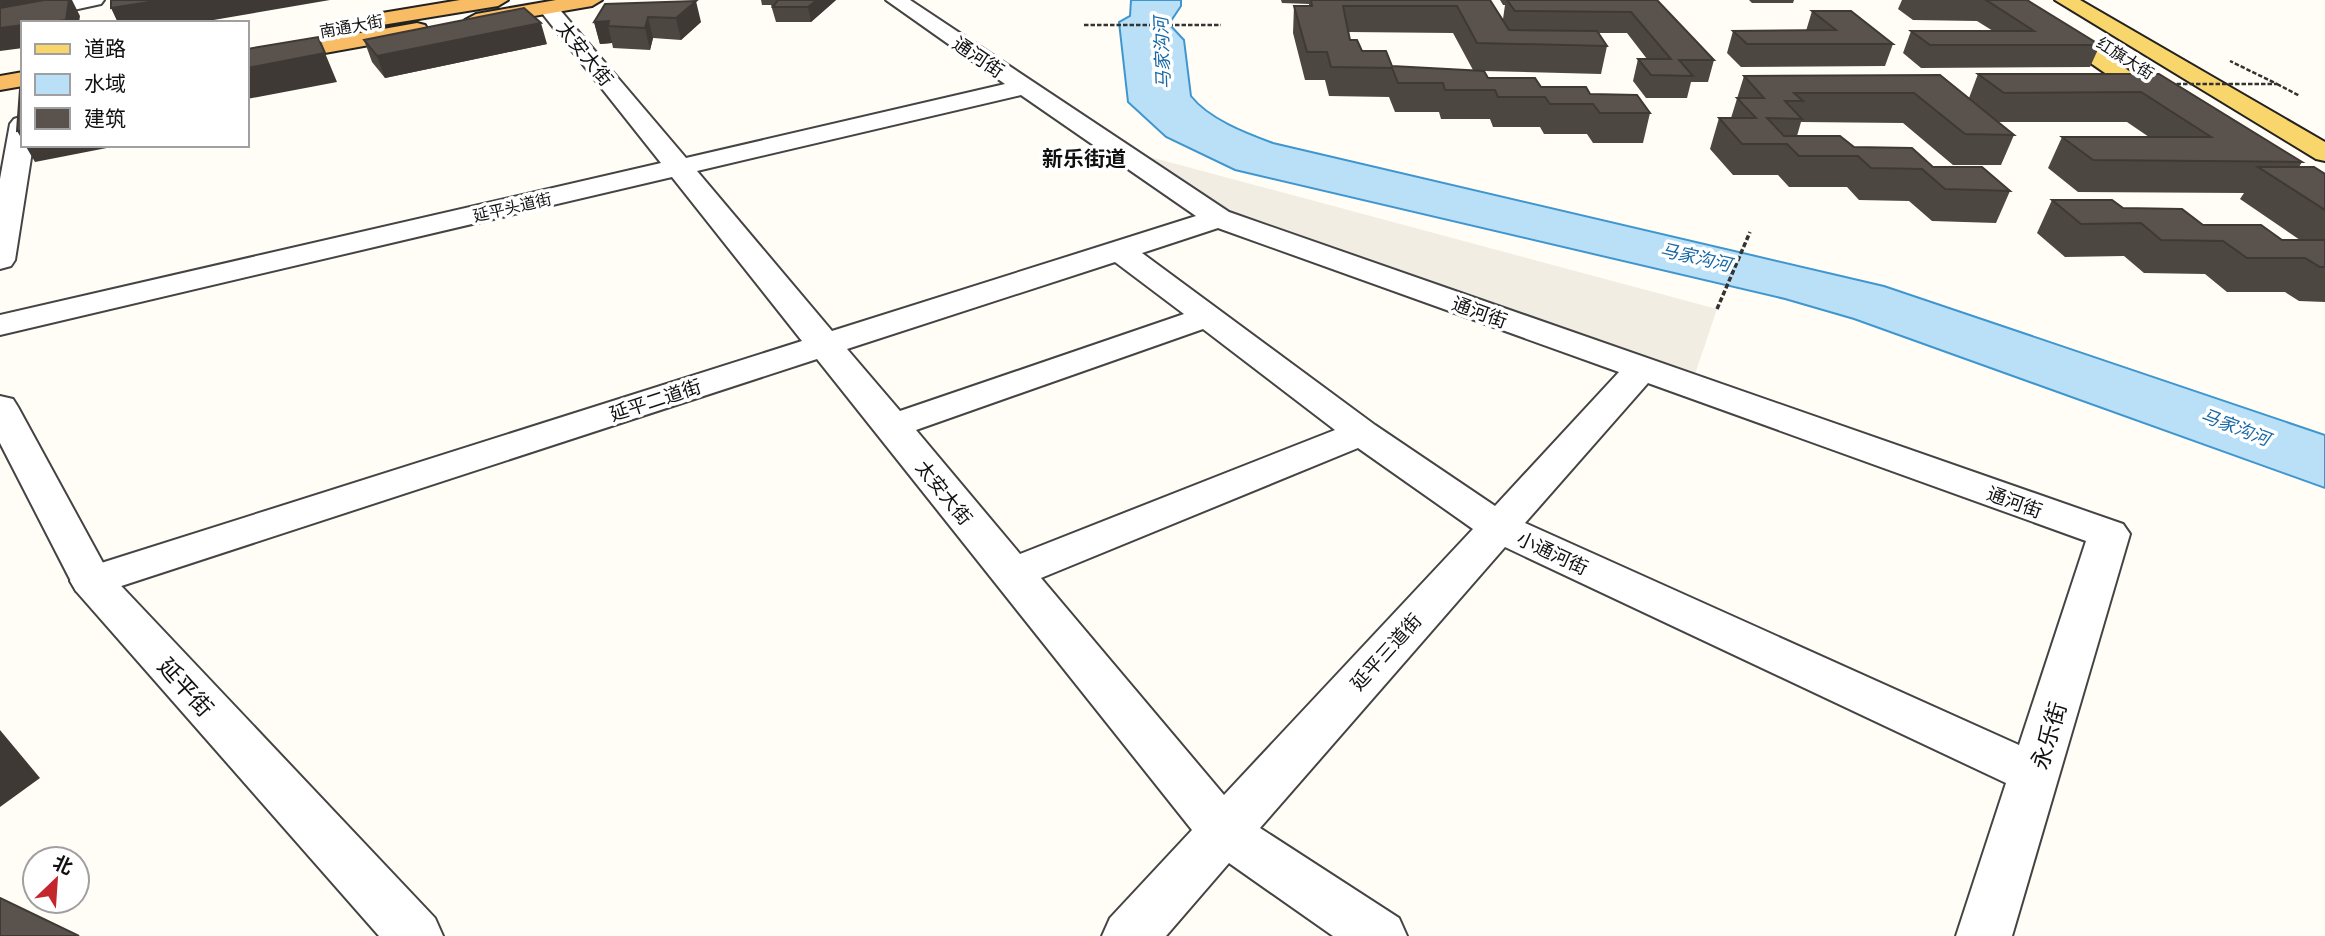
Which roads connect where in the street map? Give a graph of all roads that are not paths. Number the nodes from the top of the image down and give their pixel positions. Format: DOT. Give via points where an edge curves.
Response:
graph roads {
  1 [pos="498,0"];
  2 [pos="592,0"];
  3 [pos="896,0"];
  4 [pos="2009,0"];
  5 [pos="2035,0"];
  6 [pos="2065,0"];
  7 [pos="2097,0"];
  8 [pos="105,4"];
  9 [pos="548,8"];
  10 [pos="0,20"];
  11 [pos="248,42"];
  12 [pos="248,60"];
  13 [pos="21,79"];
  14 [pos="0,83"];
  15 [pos="1024,87"];
  16 [pos="21,99"];
  17 [pos="0,102"];
  18 [pos="2188,118"];
  19 [pos="2325,129"];
  20 [pos="21,136"];
  21 [pos="2319,163"];
  22 [pos="679,167"];
  23 [pos="1219,218"];
  24 [pos="1119,250"];
  25 [pos="0,260"];
  26 [pos="1210,316"];
  27 [pos="0,325"];
  28 [pos="824,344"];
  29 [pos="1642,368"];
  30 [pos="0,407"];
  31 [pos="891,426"];
  32 [pos="1362,433"];
  33 [pos="1498,527"];
  34 [pos="2109,534"];
  35 [pos="1012,573"];
  36 [pos="92,581"];
  37 [pos="2035,774"];
  38 [pos="1223,831"];
  39 [pos="398,930"];
  40 [pos="1130,936"];
  41 [pos="1379,936"];
  42 [pos="1984,936"];
  1 -- 11 [label="highway, 南通大街"];
  2 -- 9 [label="highway, 南通大街"];
  3 -- 15 [label="street, 通河街"];
  4 -- 18 [label="main road, 红旗大街"];
  5 -- 21 [label="main road, 红旗大街"];
  6 -- 21 [label="main road, 红旗大街"];
  7 -- 19 [label="main road, 红旗大街"];
  8 -- 10 [label="street"];
  9 -- 12 [label="highway, 南通大街"];
  9 -- 22 [label="street, 太安大街"];
  13 -- 14 [label="highway"];
  15 -- 22 [label="street, 延平头道街"];
  15 -- 23 [label="street, 通河街"];
  16 -- 17 [label="highway"];
  20 -- 25 [label="street"];
  22 -- 27 [label="street, 延平头道街"];
  22 -- 28 [label="street, 太安大街"];
  23 -- 24 [label="street, 延平二道街"];
  23 -- 29 [label="street, 通河街"];
  24 -- 26 [label="street, 小通河街"];
  24 -- 28 [label="street, 延平二道街"];
  26 -- 31 [label="street"];
  26 -- 32 [label="street, 小通河街"];
  28 -- 31 [label="street, 太安大街"];
  28 -- 36 [label="street, 延平二道街"];
  29 -- 33 [label="street, 延平三道街"];
  29 -- 34 [label="street, 通河街"];
  30 -- 36 [label="street, 延平街"];
  31 -- 35 [label="street, 太安大街"];
  32 -- 33 [label="street, 小通河街"];
  32 -- 35 [label="street"];
  33 -- 37 [label="street, 小通河街"];
  33 -- 38 [label="street, 延平三道街"];
  34 -- 37 [label="street, 永乐街"];
  35 -- 38 [label="street, 太安大街"];
  36 -- 39 [label="street, 延平街"];
  37 -- 42 [label="street, 永乐街"];
  38 -- 40 [label="street, 延平三道街"];
  38 -- 41 [label="street, 太安大街"];
}
